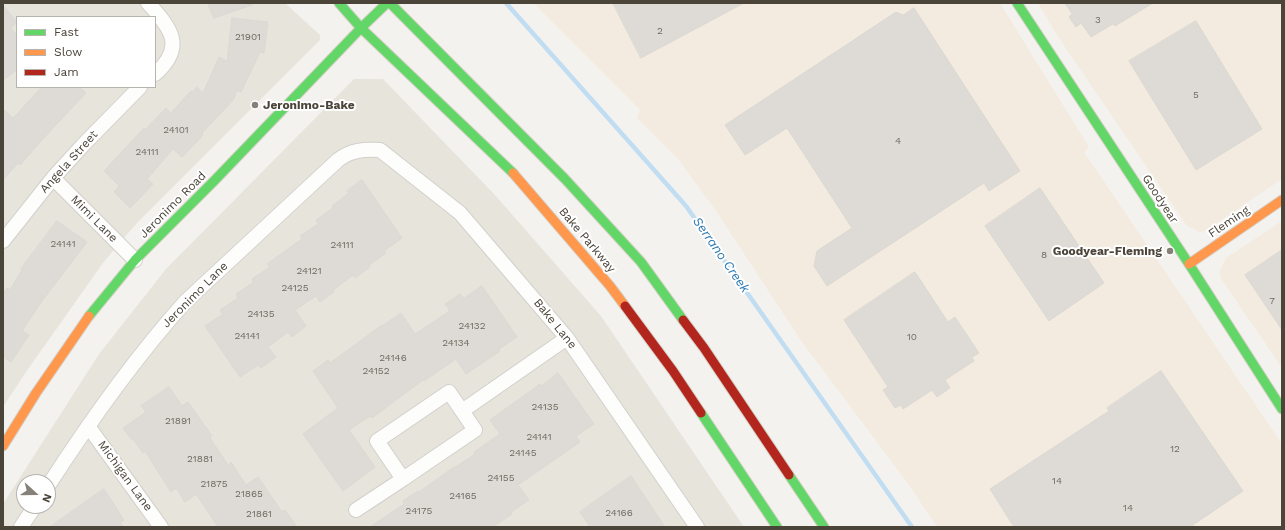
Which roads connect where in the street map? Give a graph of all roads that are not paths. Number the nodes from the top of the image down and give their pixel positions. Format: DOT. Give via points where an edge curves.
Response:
graph roads {
  1 [pos="148,3"];
  2 [pos="339,3"];
  3 [pos="388,3"];
  4 [pos="1016,3"];
  5 [pos="361,28"];
  6 [pos="156,73"];
  7 [pos="139,88"];
  8 [pos="380,150"];
  9 [pos="53,178"];
  10 [pos="1282,200"];
  11 [pos="3,241"];
  12 [pos="135,260"];
  13 [pos="1188,264"];
  14 [pos="567,338"];
  15 [pos="1282,409"];
  16 [pos="462,411"];
  17 [pos="88,426"];
  18 [pos="3,446"];
  19 [pos="56,474"];
  20 [pos="403,479"];
  21 [pos="356,510"];
  22 [pos="30,514"];
  23 [pos="21,527"];
  24 [pos="161,527"];
  25 [pos="697,527"];
  26 [pos="777,527"];
  27 [pos="824,527"];
  1 -- 6 [label="street" via="170,31 173,45 168,60"];
  2 -- 5 [label="main road, Bake Parkway"];
  3 -- 5 [label="main road, Jeronimo Road"];
  3 -- 27 [label="main road, Bake Parkway" via="565,179 640,262 704,348"];
  4 -- 13 [label="main road, Goodyear"];
  5 -- 12 [label="main road, Jeronimo Road" via="214,182"];
  5 -- 26 [label="main road, Bake Parkway" via="518,177 610,286 673,371"];
  7 -- 9 [label="street, Angela Street"];
  8 -- 14 [label="street, Bake Lane" via="460,213"];
  8 -- 17 [label="street, Jeronimo Lane" via="366,149 346,154 338,160 213,276 164,326 114,388"];
  9 -- 11 [label="street, Angela Street"];
  9 -- 12 [label="street, Mimi Lane"];
  10 -- 13 [label="main road, Fleming"];
  12 -- 18 [label="main road, Jeronimo Road" via="84,324 36,392"];
  13 -- 15 [label="main road, Goodyear"];
  14 -- 16 [label="street"];
  14 -- 25 [label="street, Bake Lane"];
  16 -- 20 [label="street" via="475,430"];
  16 -- 20 [label="street" via="448,392 377,441"];
  17 -- 19 [label="street, Jeronimo Lane"];
  17 -- 24 [label="street, Michigan Lane"];
  20 -- 21 [label="street"];
  22 -- 23 [label="street"];
}
